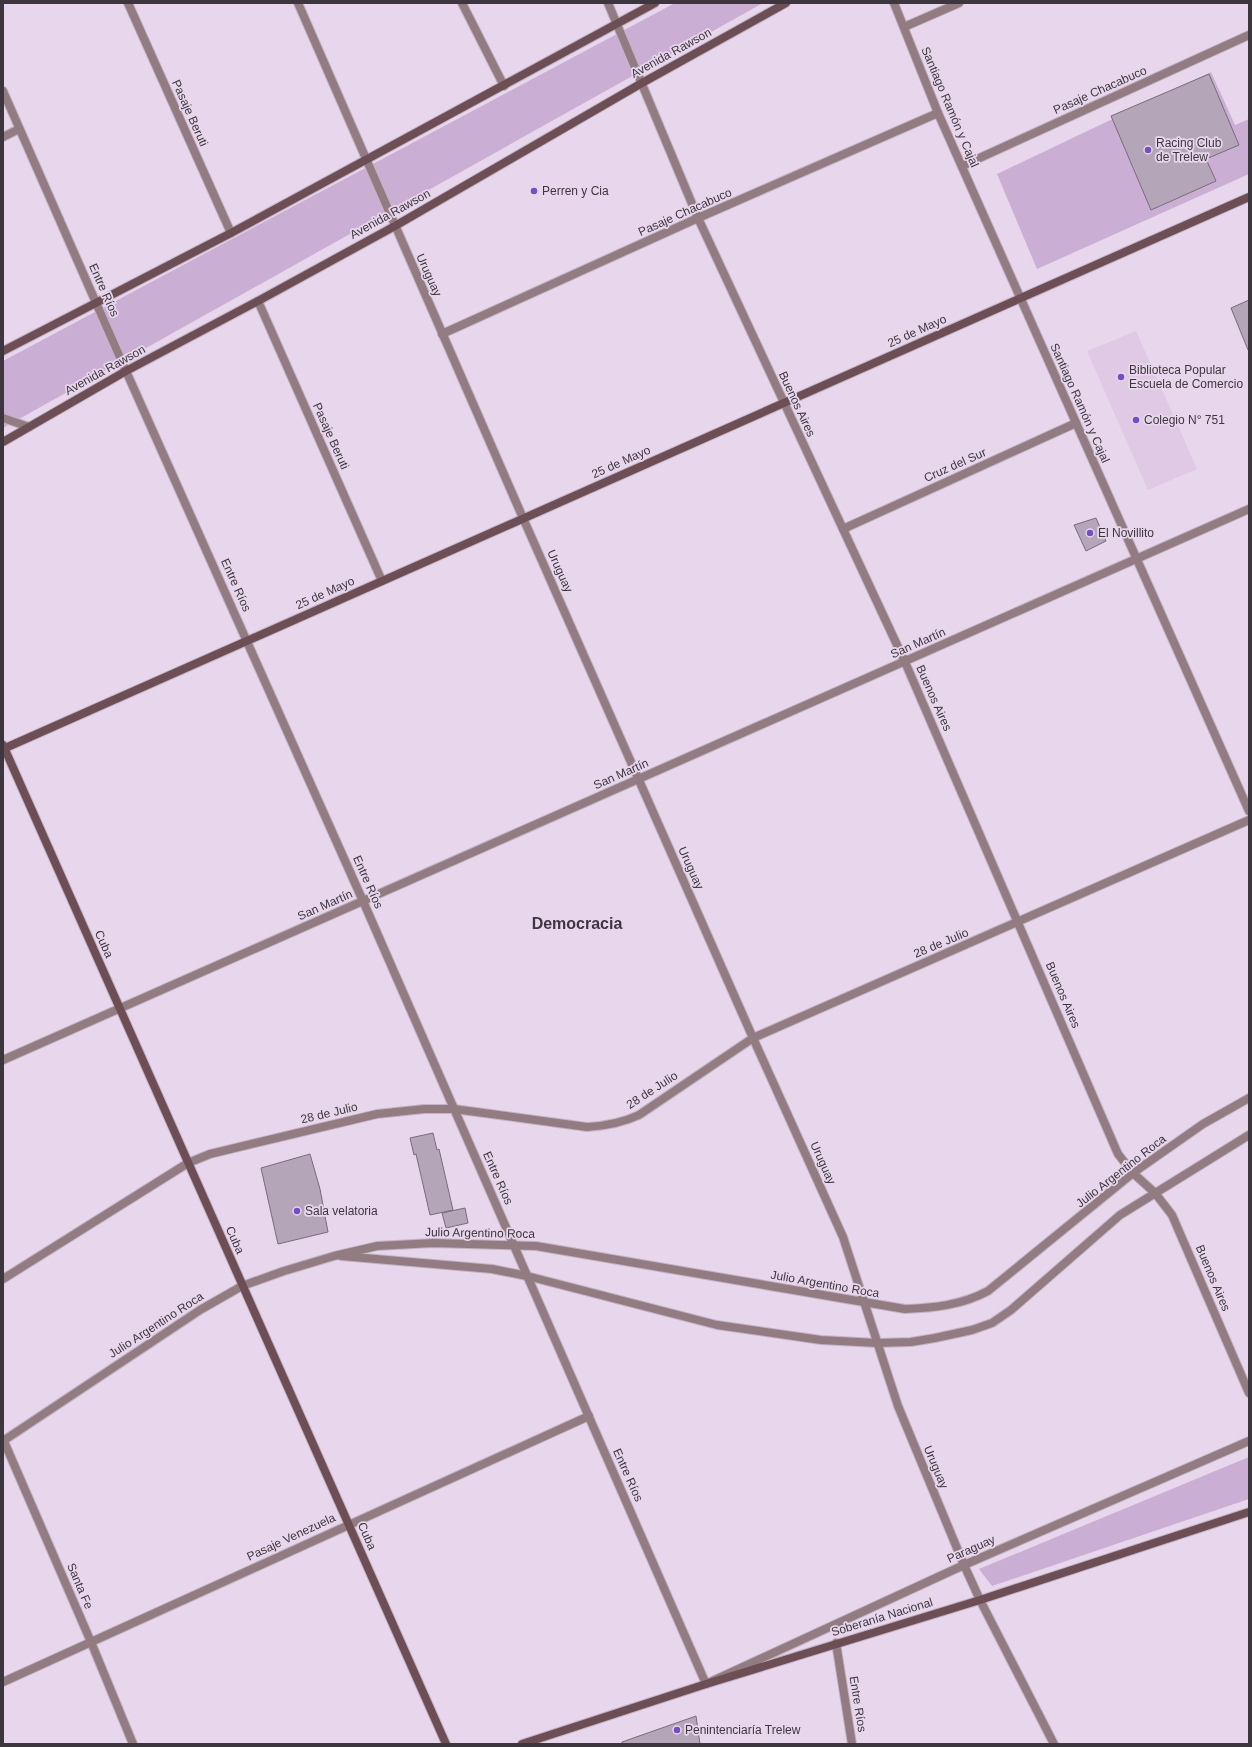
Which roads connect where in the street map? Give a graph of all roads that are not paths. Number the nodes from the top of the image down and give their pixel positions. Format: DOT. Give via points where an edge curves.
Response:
graph roads {
  1 [pos="128,3"];
  2 [pos="298,3"];
  3 [pos="462,3"];
  4 [pos="608,3"];
  5 [pos="655,3"];
  6 [pos="786,3"];
  7 [pos="894,3"];
  8 [pos="959,3"];
  9 [pos="617,24"];
  10 [pos="904,27"];
  11 [pos="1249,35"];
  12 [pos="642,83"];
  13 [pos="504,86"];
  14 [pos="3,91"];
  15 [pos="938,113"];
  16 [pos="19,129"];
  17 [pos="3,136"];
  18 [pos="366,160"];
  19 [pos="962,166"];
  20 [pos="1249,197"];
  21 [pos="698,218"];
  22 [pos="395,226"];
  23 [pos="231,233"];
  24 [pos="1021,298"];
  25 [pos="258,301"];
  26 [pos="96,302"];
  27 [pos="442,334"];
  28 [pos="3,351"];
  29 [pos="126,371"];
  30 [pos="783,403"];
  31 [pos="3,418"];
  32 [pos="1076,423"];
  33 [pos="29,427"];
  34 [pos="3,442"];
  35 [pos="1249,509"];
  36 [pos="523,518"];
  37 [pos="843,529"];
  38 [pos="1137,559"];
  39 [pos="382,581"];
  40 [pos="248,641"];
  41 [pos="905,662"];
  42 [pos="3,747"];
  43 [pos="639,779"];
  44 [pos="1249,811"];
  45 [pos="1249,820"];
  46 [pos="363,901"];
  47 [pos="1019,922"];
  48 [pos="120,1009"];
  49 [pos="753,1038"];
  50 [pos="3,1060"];
  51 [pos="1249,1098"];
  52 [pos="454,1110"];
  53 [pos="1249,1135"];
  54 [pos="188,1163"];
  55 [pos="1134,1173"];
  56 [pos="1155,1193"];
  57 [pos="514,1244"];
  58 [pos="334,1256"];
  59 [pos="527,1276"];
  60 [pos="3,1279"];
  61 [pos="242,1286"];
  62 [pos="865,1303"];
  63 [pos="877,1343"];
  64 [pos="1249,1393"];
  65 [pos="589,1416"];
  66 [pos="3,1440"];
  67 [pos="1249,1441"];
  68 [pos="1249,1512"];
  69 [pos="348,1524"];
  70 [pos="964,1565"];
  71 [pos="980,1600"];
  72 [pos="91,1642"];
  73 [pos="836,1643"];
  74 [pos="3,1682"];
  75 [pos="706,1684"];
  76 [pos="542,1741"];
  77 [pos="133,1744"];
  78 [pos="446,1744"];
  79 [pos="522,1744"];
  80 [pos="852,1744"];
  81 [pos="1054,1744"];
  1 -- 23 [label="street, Pasaje Beruti"];
  2 -- 18 [label="street, Uruguay"];
  3 -- 13 [label="street"];
  4 -- 9 [label="street, Buenos Aires"];
  5 -- 9 [label="street"];
  6 -- 12 [label="street, Avenida Rawson"];
  7 -- 10 [label="street, Santiago Ramón y Cajal"];
  8 -- 10 [label="street"];
  9 -- 12 [label="street, Buenos Aires"];
  9 -- 13 [label="street"];
  10 -- 15 [label="street, Santiago Ramón y Cajal"];
  11 -- 19 [label="street, Pasaje Chacabuco"];
  12 -- 21 [label="street, Buenos Aires"];
  12 -- 22 [label="street, Avenida Rawson"];
  13 -- 18 [label="street"];
  14 -- 16 [label="street, Entre Ríos"];
  15 -- 19 [label="street, Santiago Ramón y Cajal"];
  15 -- 21 [label="street, Pasaje Chacabuco"];
  16 -- 17 [label="street"];
  16 -- 26 [label="street, Entre Ríos"];
  18 -- 22 [label="street, Uruguay"];
  18 -- 23 [label="street"];
  19 -- 24 [label="street, Santiago Ramón y Cajal"];
  20 -- 24 [label="street, 25 de Mayo"];
  21 -- 27 [label="street, Pasaje Chacabuco"];
  21 -- 30 [label="street, Buenos Aires"];
  22 -- 25 [label="street, Avenida Rawson"];
  22 -- 27 [label="street, Uruguay"];
  23 -- 26 [label="street"];
  24 -- 30 [label="street, 25 de Mayo"];
  24 -- 32 [label="street, Santiago Ramón y Cajal"];
  25 -- 29 [label="street, Avenida Rawson"];
  25 -- 39 [label="street, Pasaje Beruti"];
  26 -- 28 [label="street"];
  26 -- 29 [label="street, Entre Ríos"];
  27 -- 36 [label="street, Uruguay"];
  29 -- 33 [label="street, Avenida Rawson"];
  29 -- 40 [label="street, Entre Ríos"];
  30 -- 36 [label="street, 25 de Mayo"];
  30 -- 37 [label="street, Buenos Aires"];
  31 -- 33 [label="street"];
  32 -- 37 [label="street, Cruz del Sur"];
  32 -- 38 [label="street, Santiago Ramón y Cajal"];
  33 -- 34 [label="street, Avenida Rawson"];
  35 -- 38 [label="street, San Martín"];
  36 -- 39 [label="street, 25 de Mayo"];
  36 -- 43 [label="street, Uruguay"];
  37 -- 41 [label="street, Buenos Aires"];
  38 -- 41 [label="street, San Martín"];
  38 -- 44 [label="street, Santiago Ramón y Cajal"];
  39 -- 40 [label="street, 25 de Mayo"];
  40 -- 42 [label="street, 25 de Mayo"];
  40 -- 46 [label="street, Entre Ríos"];
  41 -- 43 [label="street, San Martín"];
  41 -- 47 [label="street, Buenos Aires"];
  42 -- 48 [label="street, Cuba"];
  43 -- 46 [label="street, San Martín"];
  43 -- 49 [label="street, Uruguay"];
  45 -- 47 [label="street, 28 de Julio"];
  46 -- 48 [label="street, San Martín"];
  46 -- 52 [label="street, Entre Ríos"];
  47 -- 49 [label="street, 28 de Julio"];
  47 -- 55 [label="street, Buenos Aires" via="1118,1154"];
  48 -- 50 [label="street, San Martín"];
  48 -- 54 [label="street, Cuba"];
  49 -- 52 [label="street, 28 de Julio" via="639,1115 609,1126 587,1127"];
  49 -- 62 [label="street, Uruguay" via="843,1237"];
  51 -- 55 [label="street, Julio Argentino Roca" via="1203,1124"];
  52 -- 54 [label="street, 28 de Julio" via="424,1109 377,1114 210,1154"];
  52 -- 57 [label="street, Entre Ríos"];
  53 -- 56 [label="street, Julio Argentino Roca"];
  54 -- 60 [label="street, 28 de Julio"];
  54 -- 61 [label="street, Cuba"];
  55 -- 56 [label="street, Buenos Aires"];
  55 -- 62 [label="street, Julio Argentino Roca" via="1019,1268 974,1298 931,1308 905,1309"];
  56 -- 63 [label="street, Julio Argentino Roca" via="1120,1215 992,1324 911,1342"];
  56 -- 64 [label="street, Buenos Aires" via="1172,1215"];
  57 -- 58 [label="street, Julio Argentino Roca" via="433,1243 377,1246"];
  57 -- 59 [label="street, Entre Ríos"];
  57 -- 62 [label="street, Julio Argentino Roca" via="544,1247"];
  58 -- 59 [label="street, Julio Argentino Roca" via="492,1269"];
  58 -- 61 [label="street, Julio Argentino Roca"];
  59 -- 63 [label="street, Julio Argentino Roca" via="717,1324 821,1340"];
  59 -- 65 [label="street, Entre Ríos"];
  61 -- 66 [label="street, Julio Argentino Roca" via="187,1318"];
  61 -- 69 [label="street, Cuba"];
  62 -- 63 [label="street, Uruguay"];
  63 -- 70 [label="street, Uruguay" via="898,1406"];
  65 -- 69 [label="street, Pasaje Venezuela"];
  65 -- 75 [label="street, Entre Ríos"];
  66 -- 72 [label="street, Santa Fe"];
  67 -- 70 [label="street, Paraguay"];
  68 -- 71 [label="street, Soberanía Nacional"];
  69 -- 72 [label="street, Pasaje Venezuela"];
  69 -- 78 [label="street, Cuba"];
  70 -- 71 [label="street, Uruguay"];
  70 -- 75 [label="street, Paraguay"];
  71 -- 73 [label="street, Soberanía Nacional"];
  71 -- 81 [label="street, Uruguay"];
  72 -- 74 [label="street, Pasaje Venezuela"];
  72 -- 77 [label="street, Santa Fe"];
  73 -- 75 [label="street, Soberanía Nacional"];
  73 -- 80 [label="street, Entre Ríos"];
  75 -- 76 [label="street, Soberanía Nacional"];
  76 -- 79 [label="street, Soberanía Nacional"];
}
